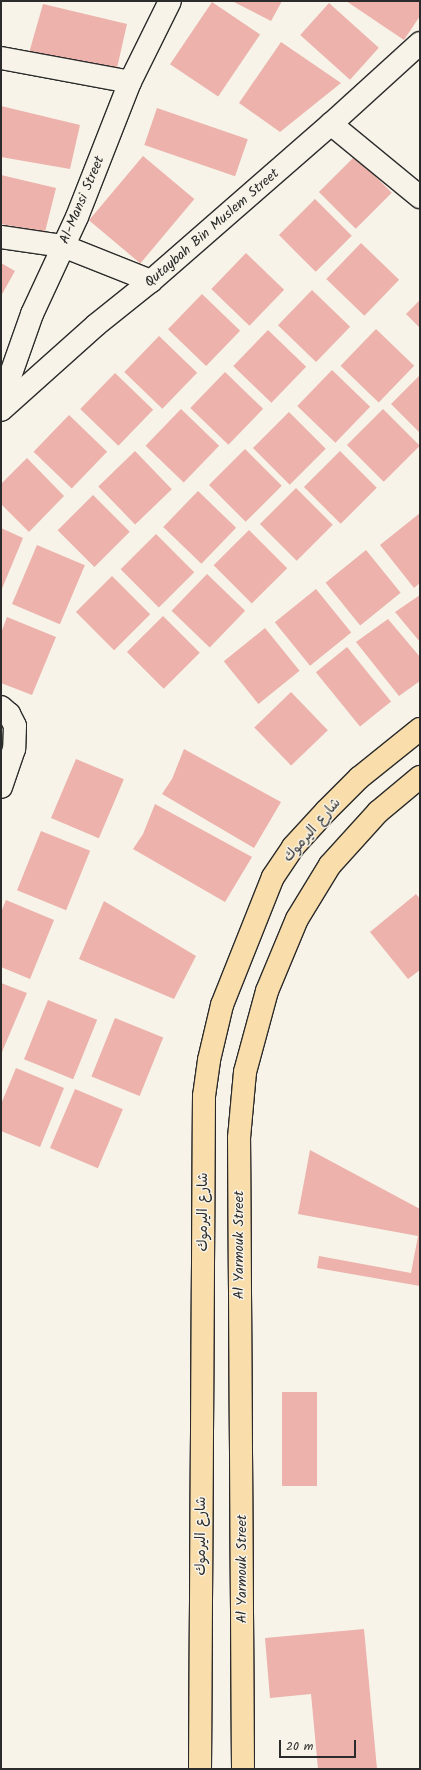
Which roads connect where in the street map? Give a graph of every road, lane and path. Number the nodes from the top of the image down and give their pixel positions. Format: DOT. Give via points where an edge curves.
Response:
graph roads {
  1 [pos="170,1"];
  2 [pos="420,42"];
  3 [pos="1,58"];
  4 [pos="130,82"];
  5 [pos="331,124"];
  6 [pos="420,197"];
  7 [pos="1,237"];
  8 [pos="63,246"];
  9 [pos="151,281"];
  10 [pos="1,402"];
  11 [pos="1,410"];
  12 [pos="1,707"];
  13 [pos="420,729"];
  14 [pos="420,777"];
  15 [pos="1,787"];
  16 [pos="200,1769"];
  17 [pos="243,1769"];
  1 -- 4 [label="street, Al-Mansi Street"];
  2 -- 5 [label="street, Qutaybah Bin Muslem Street"];
  3 -- 4 [label="street"];
  4 -- 8 [label="street, Al-Mansi Street"];
  5 -- 6 [label="street"];
  5 -- 9 [label="street, Qutaybah Bin Muslem Street"];
  7 -- 8 [label="street"];
  8 -- 9 [label="street"];
  8 -- 10 [label="street, Al-Mansi Street" via="32,314"];
  9 -- 11 [label="street, Qutaybah Bin Muslem Street" via="96,325"];
  12 -- 15 [label="street" via="9,714 15,726 14,749"];
  13 -- 16 [label="highway, شارع اليرموك" via="359,778 326,811 293,847 273,877 222,1005 209,1060 204,1096"];
  14 -- 17 [label="highway, Al Yarmouk Street" via="378,812 330,864 297,919 267,990 245,1072 238,1138"];
}
